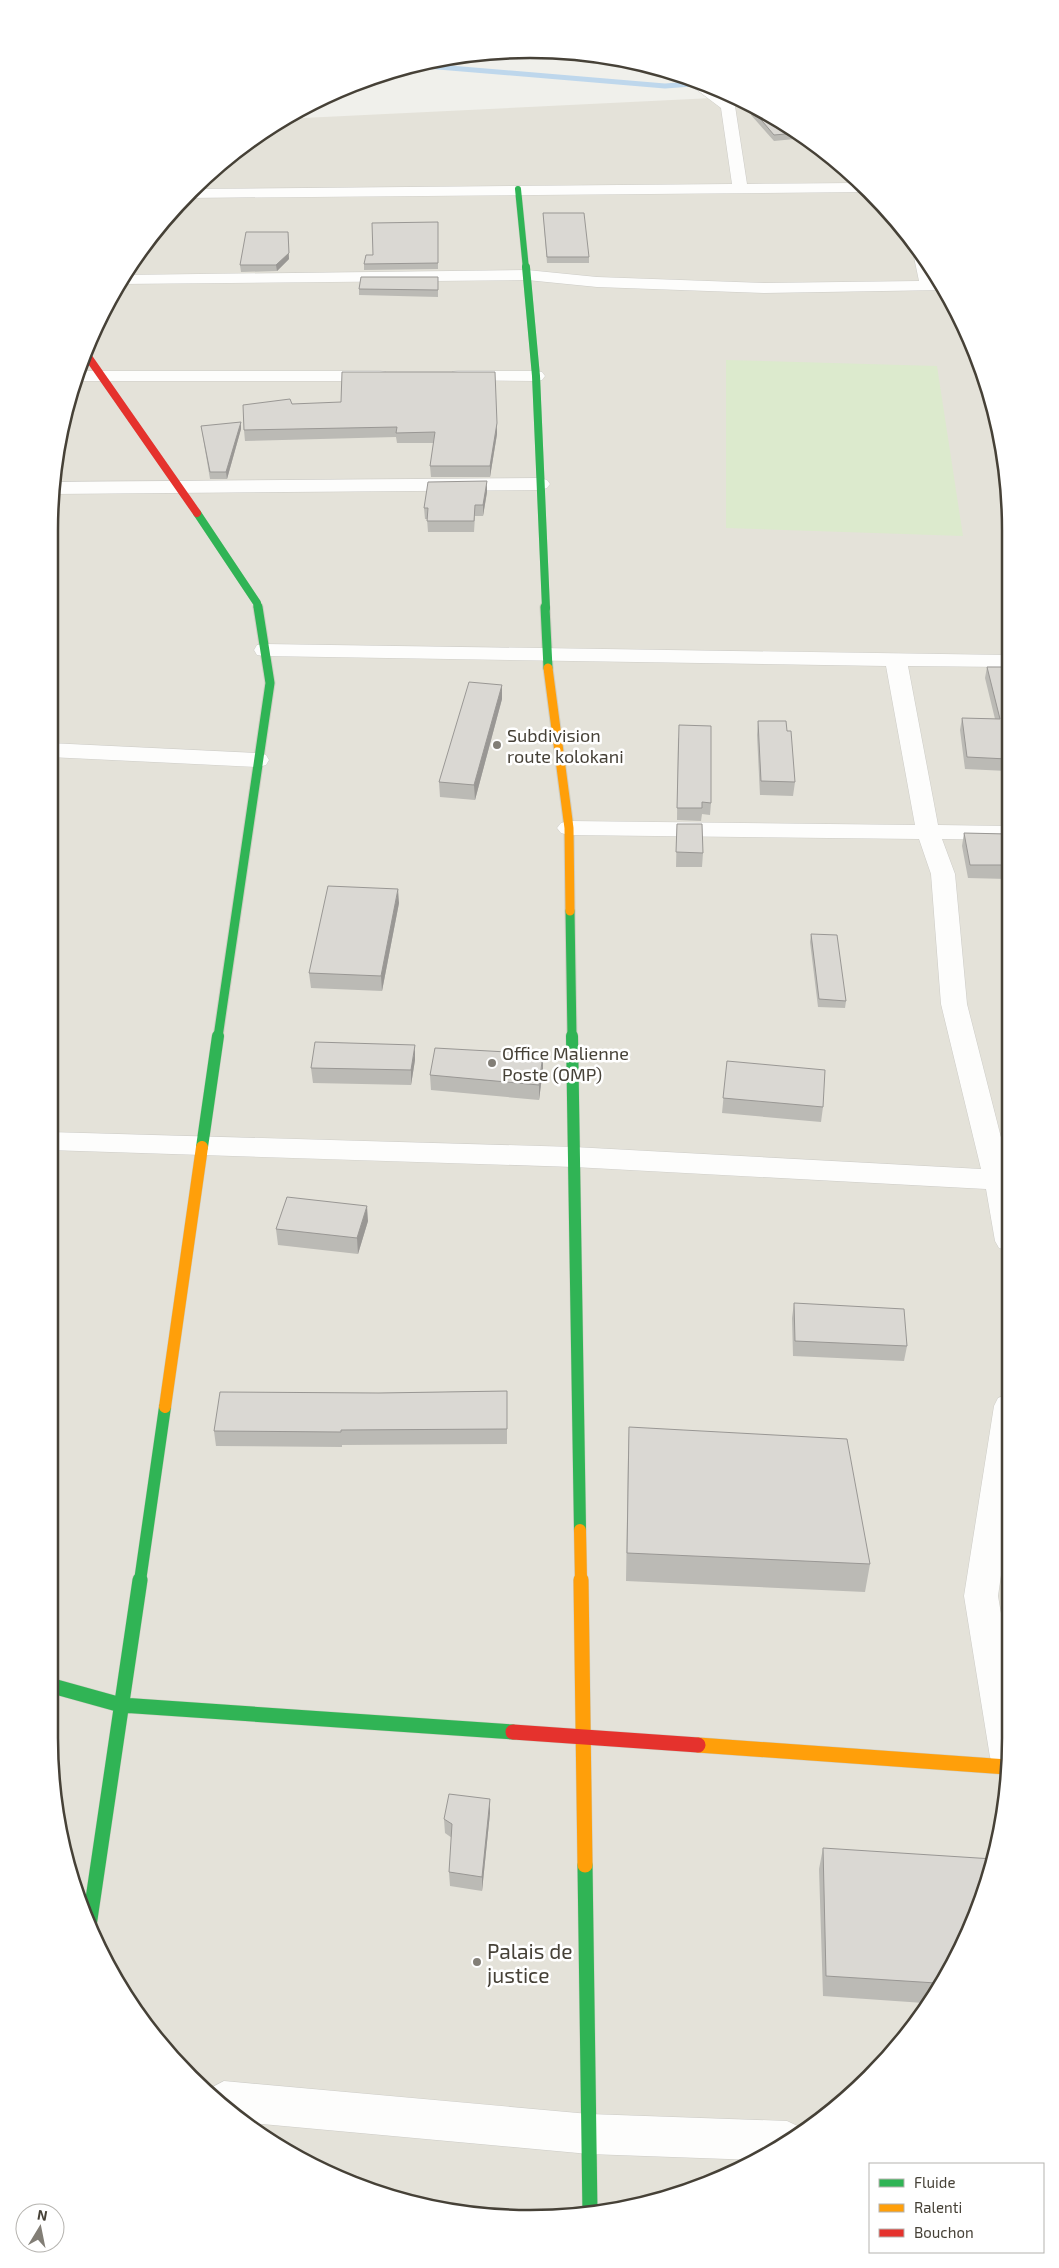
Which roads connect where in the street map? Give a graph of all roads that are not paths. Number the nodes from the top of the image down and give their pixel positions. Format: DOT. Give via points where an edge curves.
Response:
graph roads {
  1 [pos="713,95"];
  2 [pos="740,188"];
  3 [pos="855,188"];
  4 [pos="518,189"];
  5 [pos="198,194"];
  6 [pos="527,275"];
  7 [pos="129,280"];
  8 [pos="934,286"];
  9 [pos="90,359"];
  10 [pos="84,376"];
  11 [pos="101,376"];
  12 [pos="398,376"];
  13 [pos="437,376"];
  14 [pos="536,376"];
  15 [pos="540,484"];
  16 [pos="60,488"];
  17 [pos="179,488"];
  18 [pos="265,650"];
  19 [pos="546,653"];
  20 [pos="896,660"];
  21 [pos="1002,661"];
  22 [pos="58,750"];
  23 [pos="258,760"];
  24 [pos="569,828"];
  25 [pos="928,832"];
  26 [pos="1002,833"];
  27 [pos="58,1141"];
  28 [pos="204,1147"];
  29 [pos="574,1157"];
  30 [pos="1002,1176"];
  31 [pos="1002,1180"];
  32 [pos="1002,1454"];
  33 [pos="58,1687"];
  34 [pos="122,1705"];
  35 [pos="1002,1721"];
  36 [pos="583,1738"];
  37 [pos="1000,1766"];
  38 [pos="91,1913"];
  39 [pos="228,2101"];
  40 [pos="589,2134"];
  41 [pos="776,2141"];
  42 [pos="590,2206"];
  1 -- 2 [label="street" via="728,106"];
  2 -- 3 [label="street"];
  2 -- 4 [label="street"];
  4 -- 5 [label="street"];
  4 -- 6 [label="main road"];
  6 -- 7 [label="street"];
  6 -- 8 [label="street" via="597,282 764,288"];
  6 -- 14 [label="main road"];
  9 -- 11 [label="main road"];
  10 -- 11 [label="street"];
  11 -- 12 [label="street"];
  11 -- 17 [label="main road"];
  13 -- 14 [label="street"];
  14 -- 15 [label="main road"];
  15 -- 17 [label="street"];
  15 -- 19 [label="main road"];
  16 -- 17 [label="street"];
  17 -- 18 [label="main road" via="257,603"];
  18 -- 19 [label="street"];
  18 -- 23 [label="main road" via="270,683"];
  19 -- 20 [label="street"];
  19 -- 24 [label="main road"];
  20 -- 21 [label="street"];
  20 -- 25 [label="street"];
  22 -- 23 [label="street"];
  23 -- 28 [label="main road"];
  24 -- 25 [label="street"];
  24 -- 29 [label="main road"];
  25 -- 26 [label="street"];
  25 -- 30 [label="street" via="943,874 954,1004"];
  27 -- 28 [label="street"];
  28 -- 29 [label="street"];
  28 -- 34 [label="main road"];
  29 -- 31 [label="street"];
  29 -- 36 [label="main road"];
  32 -- 35 [label="street" via="981,1596"];
  33 -- 34 [label="main road"];
  34 -- 36 [label="main road"];
  34 -- 38 [label="main road"];
  36 -- 37 [label="main road"];
  36 -- 40 [label="main road"];
  39 -- 40 [label="street"];
  40 -- 41 [label="street"];
  40 -- 42 [label="main road"];
}
